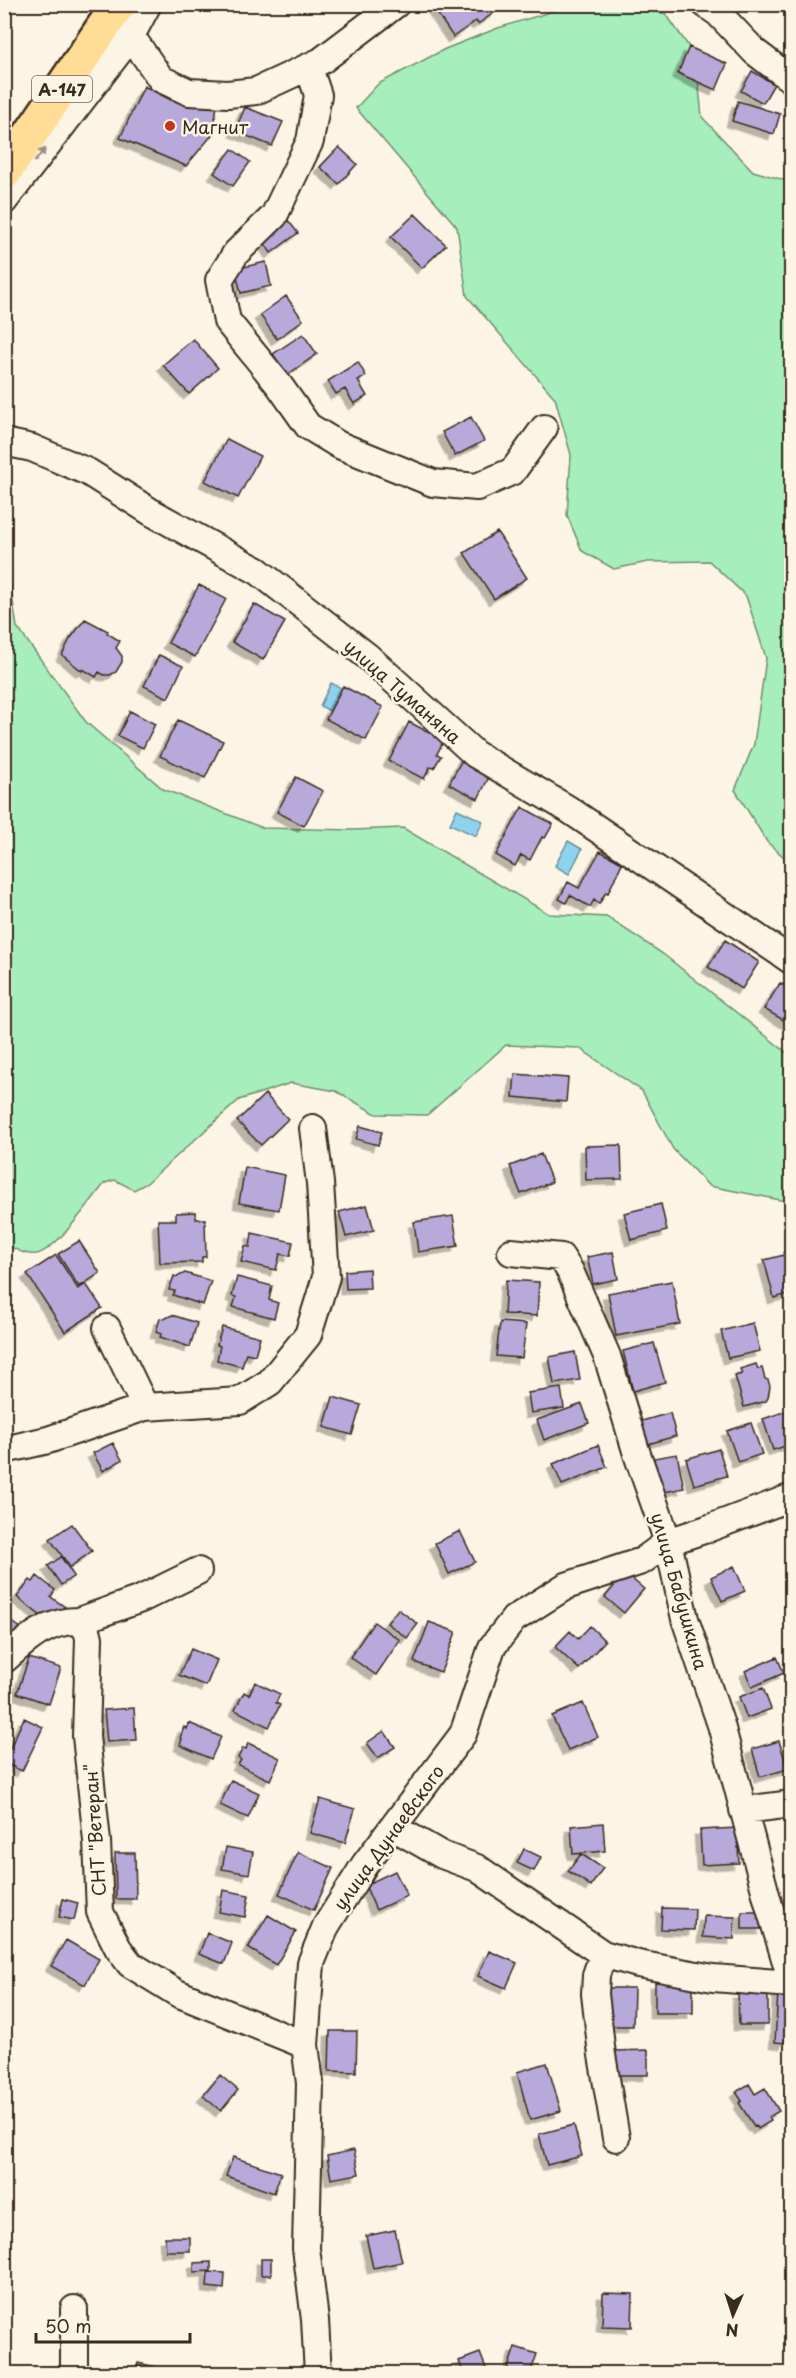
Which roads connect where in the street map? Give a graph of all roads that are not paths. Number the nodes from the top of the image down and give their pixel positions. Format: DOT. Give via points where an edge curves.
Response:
graph roads {
  1 [pos="119,4"];
  2 [pos="148,4"];
  3 [pos="396,4"];
  4 [pos="705,4"];
  5 [pos="131,36"];
  6 [pos="309,68"];
  7 [pos="792,80"];
  8 [pos="4,172"];
  9 [pos="4,201"];
  10 [pos="544,428"];
  11 [pos="4,442"];
  12 [pos="792,961"];
  13 [pos="313,1128"];
  14 [pos="511,1252"];
  15 [pos="107,1328"];
  16 [pos="145,1407"];
  17 [pos="4,1450"];
  18 [pos="792,1497"];
  19 [pos="668,1542"];
  20 [pos="198,1571"];
  21 [pos="79,1621"];
  22 [pos="4,1660"];
  23 [pos="792,1804"];
  24 [pos="743,1809"];
  25 [pos="393,1827"];
  26 [pos="603,1954"];
  27 [pos="792,1983"];
  28 [pos="305,2044"];
  29 [pos="616,2138"];
  30 [pos="74,2309"];
  31 [pos="74,2373"];
  32 [pos="318,2373"];
  1 -- 8 [label="highway, А-147"];
  2 -- 5 [label="street"];
  3 -- 6 [label="street"];
  4 -- 7 [label="street" via="755,52"];
  5 -- 6 [label="street" via="161,79 189,92 256,92"];
  9 -- 5 [label="street, one-way"];
  6 -- 10 [label="street" via="318,95 310,141 274,216 236,254 219,280 227,321 308,426 339,445 433,483 477,487 513,471"];
  11 -- 12 [label="street, улица Туманяна" via="32,448 88,472 258,571 366,656 475,754 568,809"];
  13 -- 16 [label="street" via="326,1277 308,1335 270,1382 240,1401"];
  14 -- 19 [label="street, улица Бабушкина" via="561,1257 570,1270 607,1356"];
  15 -- 16 [label="street"];
  16 -- 17 [label="street" via="48,1440"];
  18 -- 19 [label="street, улица Дунаевского"];
  19 -- 24 [label="street, улица Бабушкина" via="685,1619 722,1725"];
  19 -- 25 [label="street, улица Дунаевского" via="642,1561 566,1586 514,1619 492,1647 463,1734"];
  20 -- 21 [label="street" via="141,1599"];
  21 -- 22 [label="street" via="65,1621 39,1631"];
  21 -- 28 [label="street, СНТ \"Ветеран\"" via="89,1638 86,1736 100,1912 118,1948 130,1964 177,1993"];
  23 -- 24 [label="street"];
  24 -- 27 [label="street, улица Бабушкина"];
  25 -- 26 [label="street, улица Бабушкина" via="442,1855 477,1868"];
  25 -- 28 [label="street, улица Дунаевского" via="326,1926 311,1964"];
  26 -- 27 [label="street, улица Бабушкина" via="713,1978"];
  26 -- 29 [label="street" via="595,1994"];
  28 -- 32 [label="street, улица Дунаевского" via="310,2083 306,2248"];
  30 -- 31 [label="street"];
}
